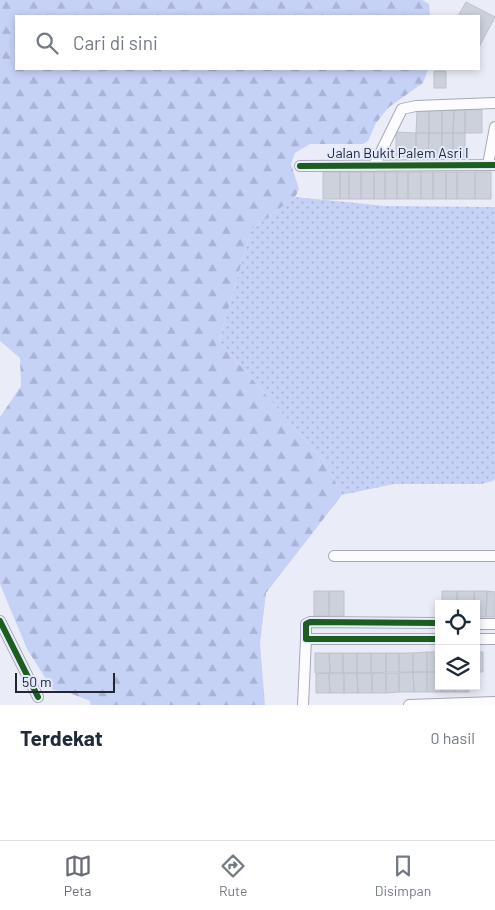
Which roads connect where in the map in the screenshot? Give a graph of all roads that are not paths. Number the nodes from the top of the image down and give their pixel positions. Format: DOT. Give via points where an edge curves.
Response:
graph roads {
  1 [pos="495,103"];
  2 [pos="495,127"];
  3 [pos="491,165"];
  4 [pos="300,166"];
  5 [pos="374,166"];
  6 [pos="334,556"];
  7 [pos="495,556"];
  8 [pos="0,621"];
  9 [pos="435,624"];
  10 [pos="480,624"];
  11 [pos="495,624"];
  12 [pos="306,639"];
  13 [pos="435,639"];
  14 [pos="480,639"];
  15 [pos="495,639"];
  16 [pos="38,698"];
  17 [pos="495,702"];
  18 [pos="303,705"];
  19 [pos="409,705"];
  1 -- 5 [label="street" via="402,109"];
  2 -- 3 [label="street"];
  3 -- 5 [label="street, Jalan Bukit Palem Asri I"];
  4 -- 5 [label="street, Jalan Bukit Palem Asri I"];
  6 -- 7 [label="street"];
  8 -- 16 [label="street"];
  9 -- 12 [label="street" via="310,622 306,624"];
  10 -- 11 [label="street"];
  12 -- 13 [label="street"];
  12 -- 18 [label="street"];
  14 -- 15 [label="street"];
  17 -- 19 [label="street"];
}
